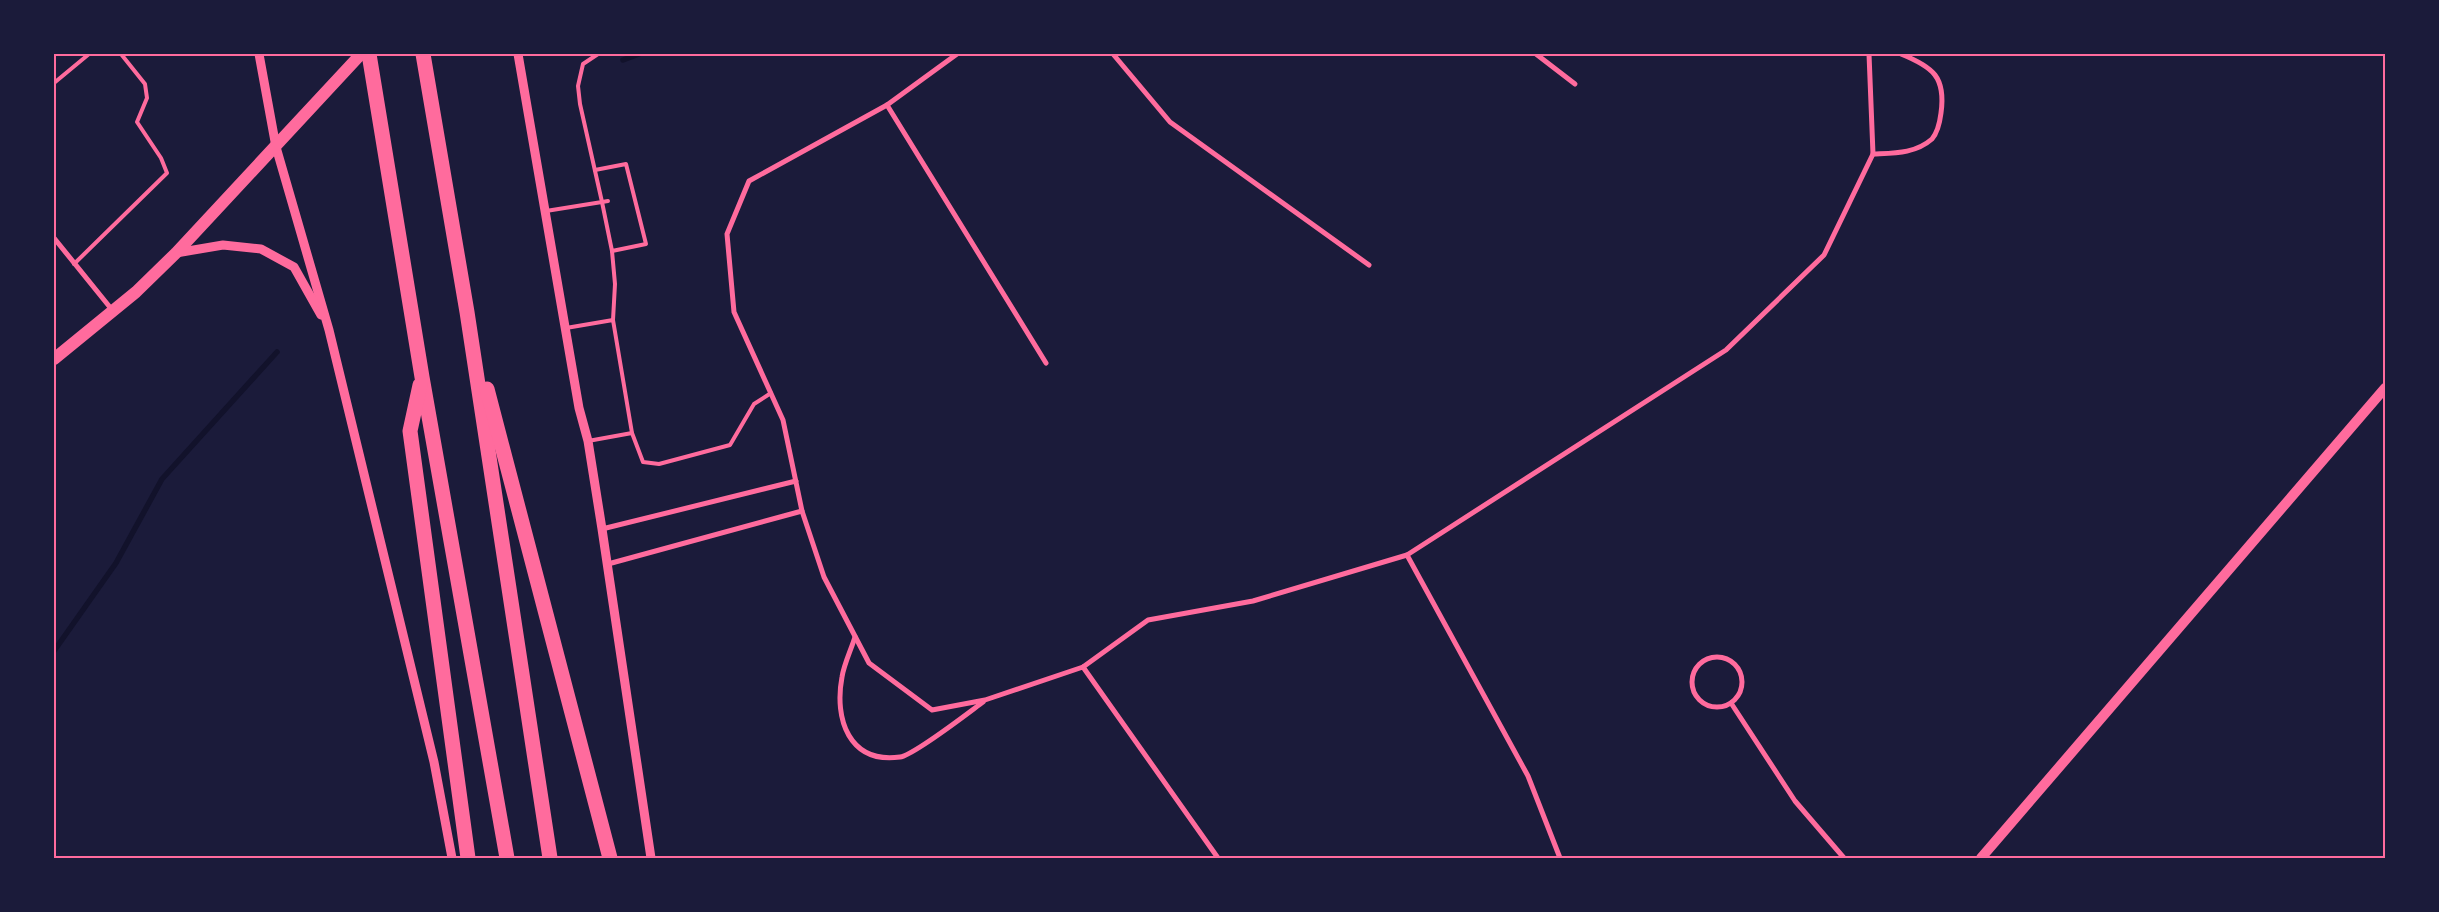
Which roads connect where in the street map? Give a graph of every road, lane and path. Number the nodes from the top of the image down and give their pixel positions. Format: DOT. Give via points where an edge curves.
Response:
graph roads {
  1 [pos="88,54"];
  2 [pos="121,54"];
  3 [pos="260,54"];
  4 [pos="361,54"];
  5 [pos="370,54"];
  6 [pos="424,54"];
  7 [pos="518,54"];
  8 [pos="598,54"];
  9 [pos="957,54"];
  10 [pos="1113,54"];
  11 [pos="1536,54"];
  12 [pos="1869,54"];
  13 [pos="1901,54"];
  14 [pos="54,83"];
  15 [pos="1575,84"];
  16 [pos="887,106"];
  17 [pos="276,147"];
  18 [pos="1873,154"];
  19 [pos="595,170"];
  20 [pos="608,201"];
  21 [pos="602,202"];
  22 [pos="546,212"];
  23 [pos="54,238"];
  24 [pos="612,250"];
  25 [pos="176,253"];
  26 [pos="74,264"];
  27 [pos="1369,265"];
  28 [pos="113,312"];
  29 [pos="467,312"];
  30 [pos="613,320"];
  31 [pos="566,328"];
  32 [pos="329,330"];
  33 [pos="54,359"];
  34 [pos="1046,363"];
  35 [pos="422,376"];
  36 [pos="2385,388"];
  37 [pos="771,393"];
  38 [pos="632,433"];
  39 [pos="588,441"];
  40 [pos="796,481"];
  41 [pos="802,511"];
  42 [pos="602,529"];
  43 [pos="1407,555"];
  44 [pos="608,564"];
  45 [pos="855,637"];
  46 [pos="1083,667"];
  47 [pos="985,700"];
  48 [pos="1731,703"];
  49 [pos="452,858"];
  50 [pos="468,858"];
  51 [pos="507,858"];
  52 [pos="550,858"];
  53 [pos="610,858"];
  54 [pos="651,858"];
  55 [pos="1218,858"];
  56 [pos="1560,858"];
  57 [pos="1844,858"];
  58 [pos="1981,858"];
  1 -- 14 [label="lane"];
  2 -- 26 [label="lane" via="145,84 147,98 137,122 161,158 167,174"];
  3 -- 17 [label="street"];
  4 -- 17 [label="main road"];
  5 -- 35 [label="highway"];
  6 -- 29 [label="highway"];
  7 -- 22 [label="street"];
  8 -- 19 [label="lane" via="583,64 578,86"];
  9 -- 16 [label="street"];
  10 -- 27 [label="street" via="1170,122"];
  11 -- 15 [label="street"];
  12 -- 18 [label="street"];
  13 -- 18 [label="street" via="1924,64 1939,79 1944,95 1940,122 1932,138 1909,152"];
  16 -- 34 [label="street"];
  16 -- 37 [label="street" via="749,181 727,234 734,312"];
  17 -- 25 [label="main road"];
  17 -- 32 [label="street"];
  18 -- 43 [label="street" via="1824,255 1726,350"];
  19 -- 21 [label="lane"];
  19 -- 24 [label="lane" via="626,164 646,244"];
  20 -- 21 [label="lane"];
  21 -- 22 [label="lane"];
  21 -- 24 [label="lane"];
  22 -- 31 [label="street"];
  23 -- 26 [label="street"];
  24 -- 30 [label="lane" via="615,284"];
  25 -- 28 [label="main road"];
  25 -- 32 [label="street" via="223,245 261,249 294,267"];
  26 -- 28 [label="street"];
  28 -- 33 [label="main road"];
  29 -- 52 [label="highway"];
  29 -- 53 [label="highway"];
  30 -- 31 [label="lane"];
  30 -- 38 [label="lane"];
  31 -- 39 [label="street" via="579,408"];
  32 -- 49 [label="street" via="434,762"];
  35 -- 50 [label="highway" via="410,431"];
  35 -- 51 [label="highway"];
  36 -- 58 [label="main road"];
  37 -- 38 [label="lane" via="754,404 730,445 659,464 643,462"];
  37 -- 40 [label="street" via="783,420"];
  38 -- 39 [label="lane"];
  39 -- 42 [label="street"];
  40 -- 41 [label="street"];
  40 -- 42 [label="street"];
  41 -- 44 [label="street"];
  41 -- 45 [label="street" via="824,577"];
  42 -- 44 [label="street"];
  43 -- 46 [label="street" via="1253,601 1148,620"];
  43 -- 56 [label="street" via="1528,776"];
  44 -- 54 [label="street"];
  45 -- 47 [label="street" via="869,664 932,710"];
  45 -- 47 [label="street" via="842,678 841,719 851,742 873,756 901,757 932,739"];
  46 -- 47 [label="street"];
  46 -- 55 [label="street"];
  48 -- 48 [label="street" via="1741,689 1740,672 1735,665 1720,658 1704,661 1693,673 1696,696 1701,702 1716,708"];
  48 -- 57 [label="street" via="1795,801"];
}
